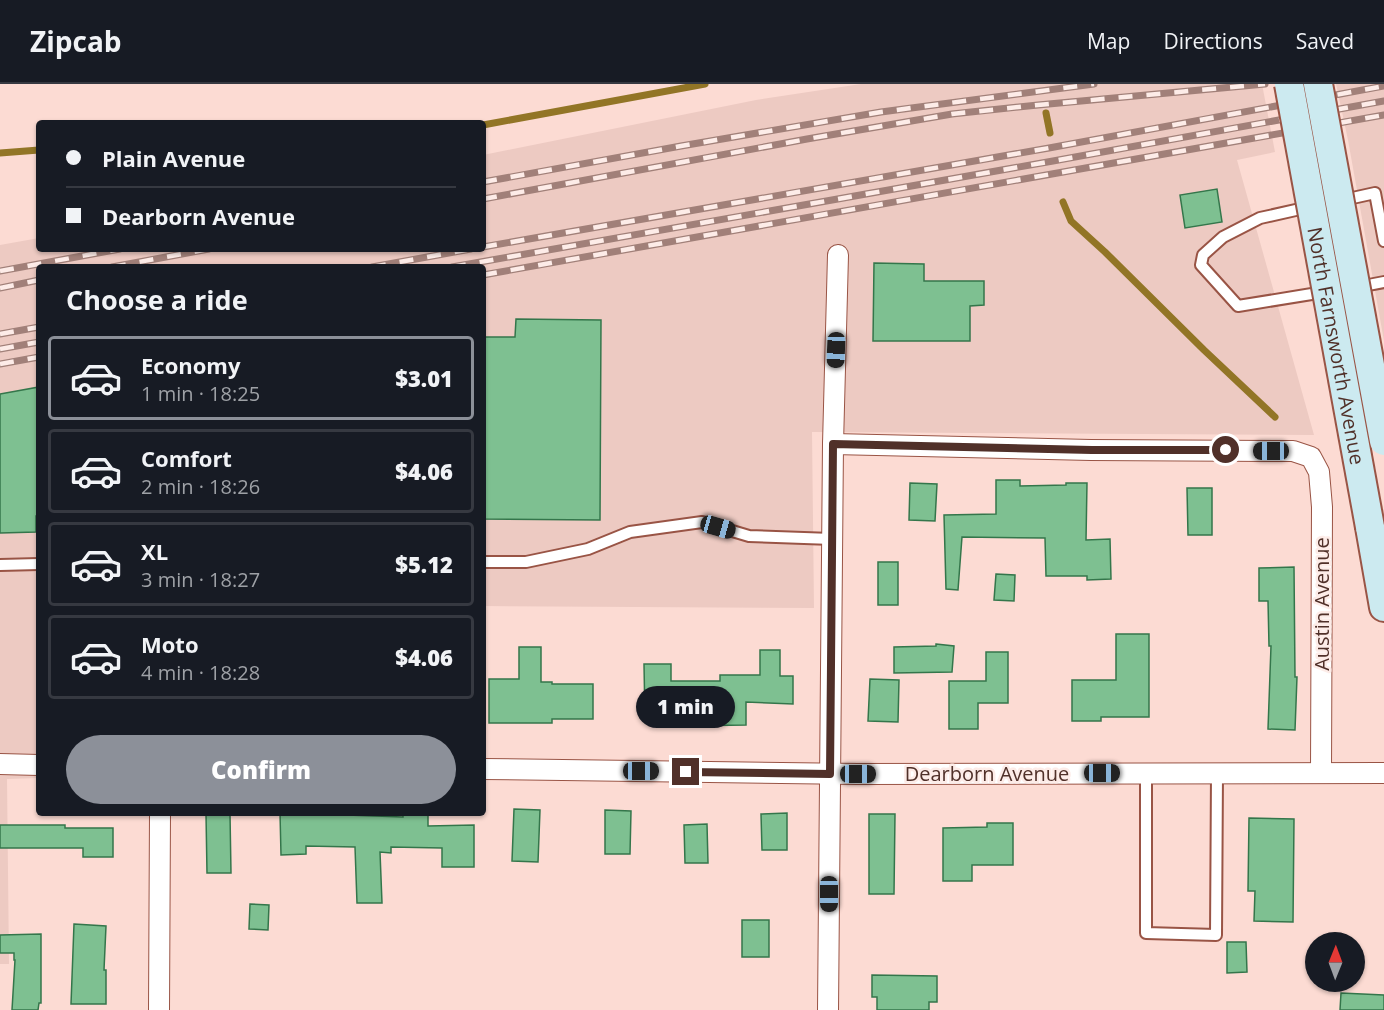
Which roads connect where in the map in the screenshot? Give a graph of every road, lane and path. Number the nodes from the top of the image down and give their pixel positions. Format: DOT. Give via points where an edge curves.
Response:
graph roads {
  1 [pos="1289,84"];
  2 [pos="1318,84"];
  3 [pos="1329,203"];
  4 [pos="1317,205"];
  5 [pos="1384,241"];
  6 [pos="838,255"];
  7 [pos="1384,282"];
  8 [pos="1384,441"];
  9 [pos="833,444"];
  10 [pos="832,539"];
  11 [pos="486,562"];
  12 [pos="36,564"];
  13 [pos="0,565"];
  14 [pos="1384,607"];
  15 [pos="0,765"];
  16 [pos="36,765"];
  17 [pos="486,769"];
  18 [pos="1321,772"];
  19 [pos="1146,773"];
  20 [pos="1217,773"];
  21 [pos="1384,773"];
  22 [pos="830,774"];
  23 [pos="160,816"];
  24 [pos="159,1010"];
  25 [pos="828,1010"];
  1 -- 14 [label="main road, North Farnsworth Avenue, bridge"];
  2 -- 8 [label="main road, North Farnsworth Avenue, bridge"];
  3 -- 5 [label="lane" via="1375,193"];
  4 -- 7 [label="lane" via="1260,218 1223,237 1203,255 1201,266 1238,306"];
  6 -- 9 [label="street"];
  9 -- 10 [label="street"];
  9 -- 18 [label="street, Austin Avenue" via="1293,451 1311,457 1319,472 1322,507"];
  10 -- 11 [label="lane" via="750,536 702,522 630,532 588,549 526,562"];
  10 -- 22 [label="street"];
  12 -- 13 [label="lane"];
  15 -- 16 [label="street"];
  17 -- 22 [label="street, Dearborn Avenue"];
  18 -- 20 [label="street, Dearborn Avenue"];
  18 -- 21 [label="street, Dearborn Avenue"];
  19 -- 20 [label="street, Dearborn Avenue"];
  19 -- 20 [label="lane" via="1146,933 1216,935"];
  19 -- 22 [label="street, Dearborn Avenue"];
  22 -- 25 [label="street"];
  23 -- 24 [label="street"];
}
